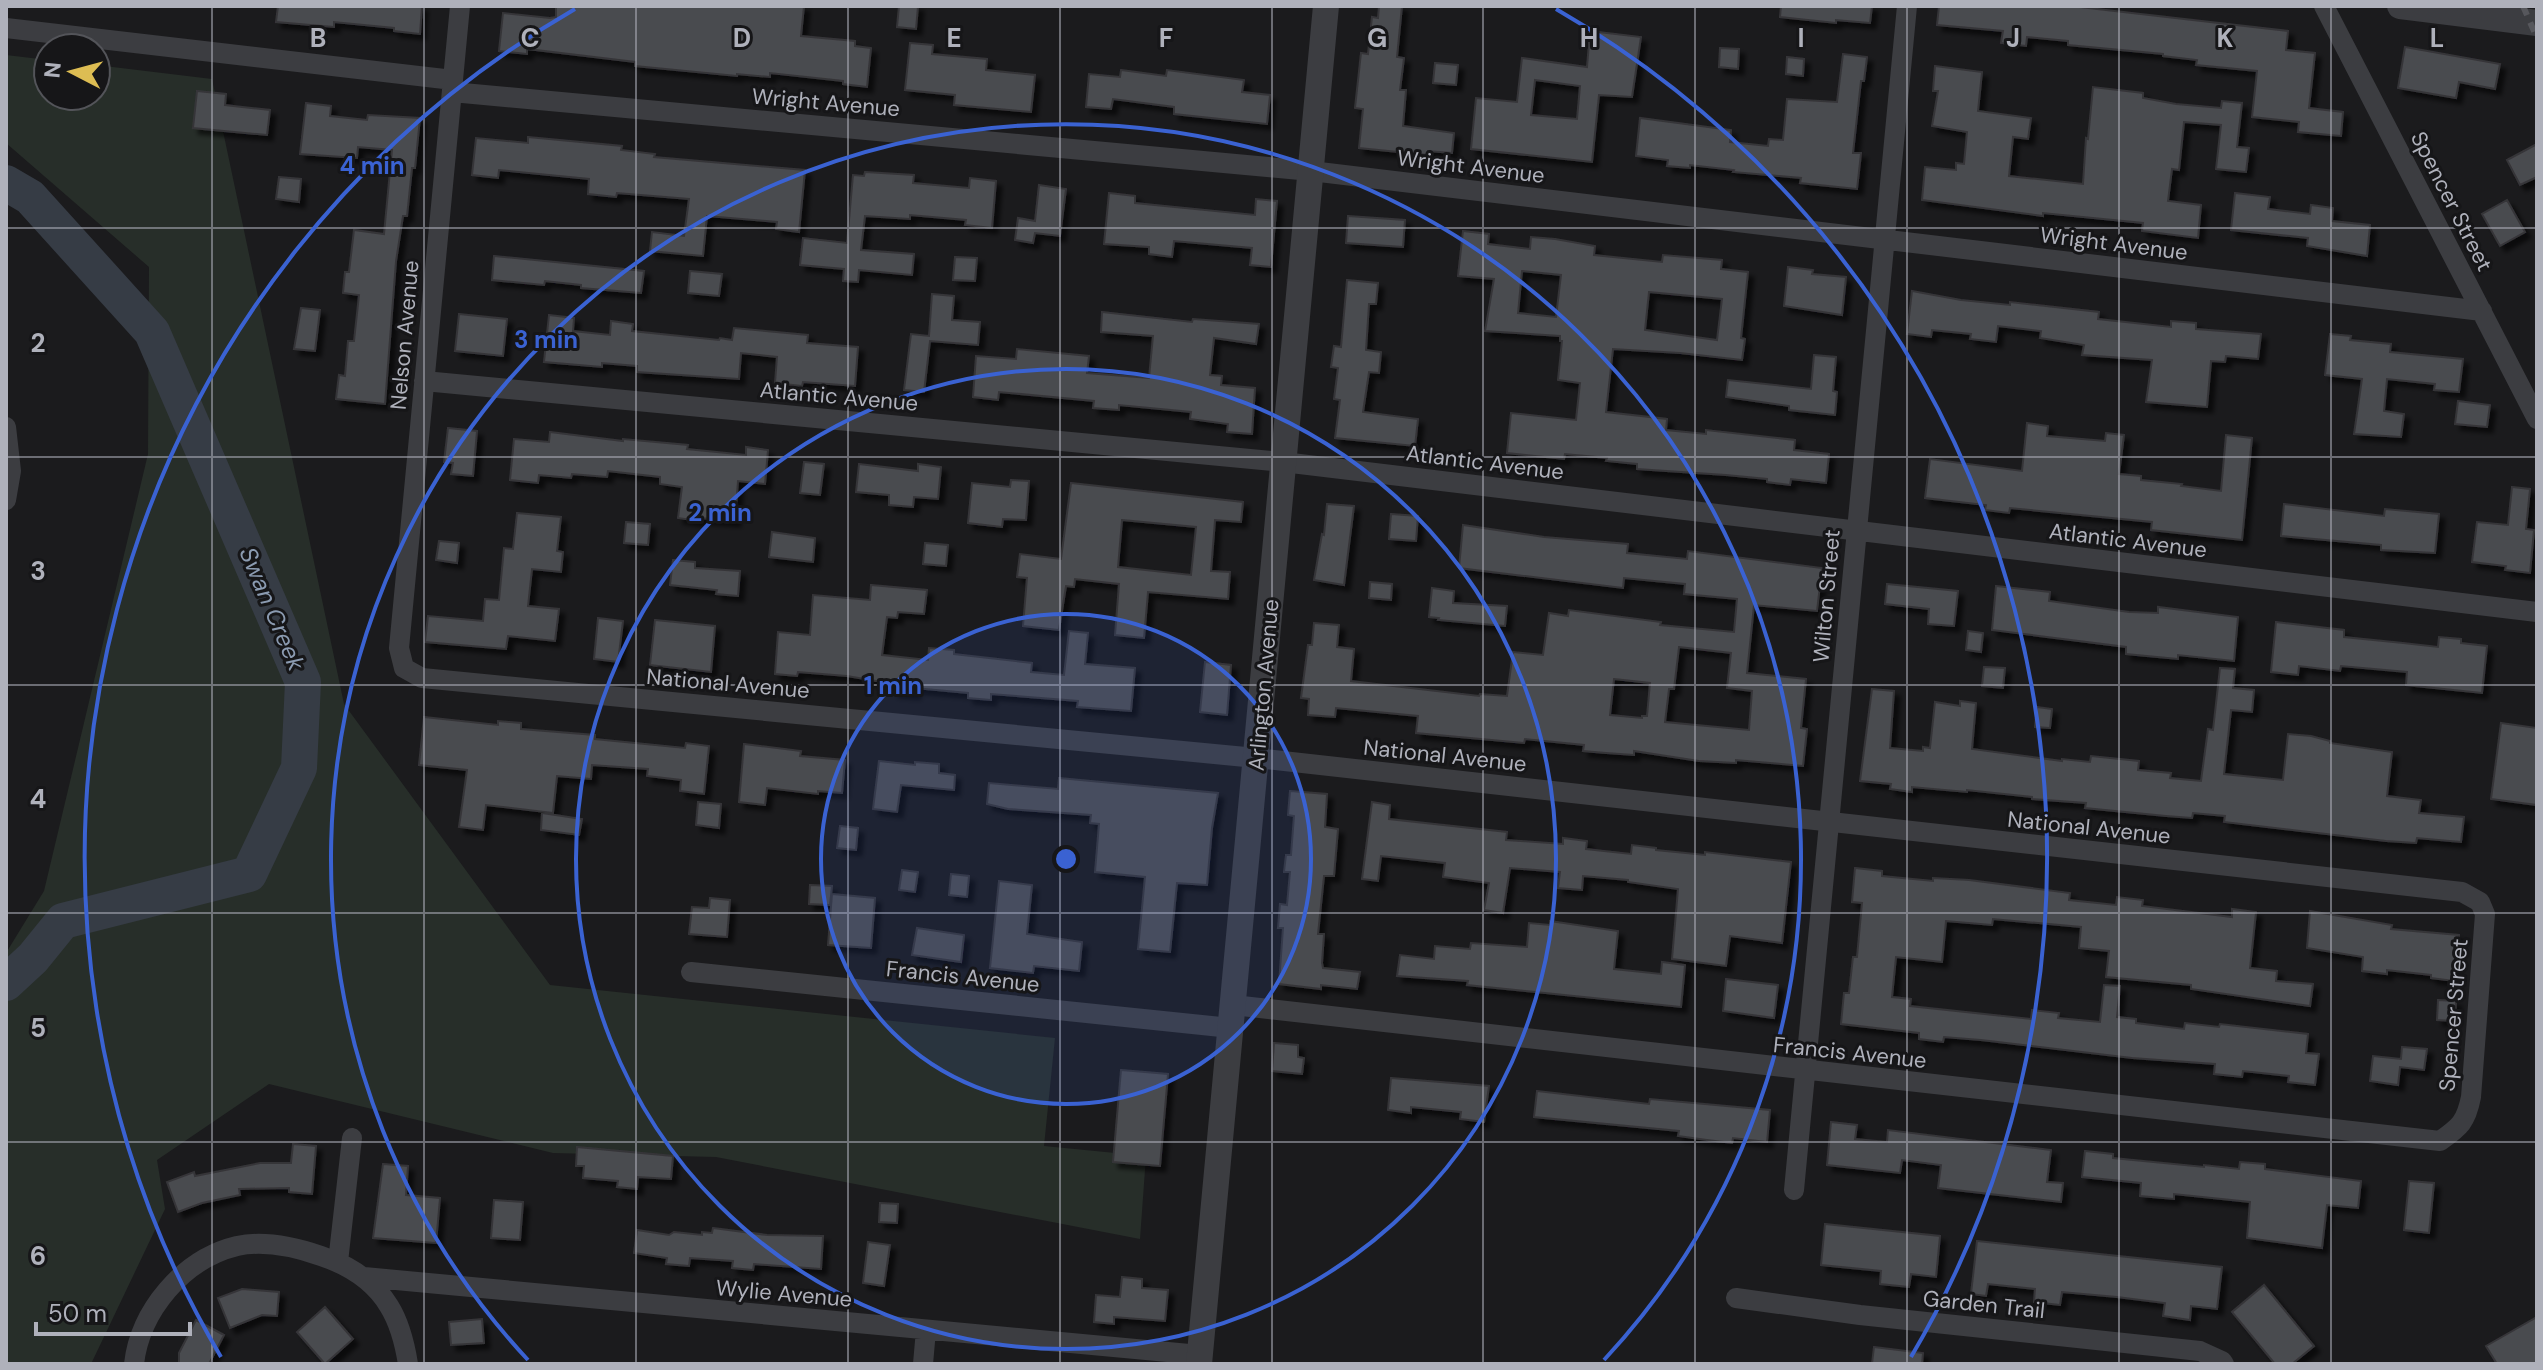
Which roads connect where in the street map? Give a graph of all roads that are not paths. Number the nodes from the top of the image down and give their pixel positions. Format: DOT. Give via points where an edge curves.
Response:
graph roads {
  1 [pos="460,6"];
  2 [pos="1326,6"];
  3 [pos="1907,6"];
  4 [pos="2324,6"];
  5 [pos="2400,6"];
  6 [pos="2537,23"];
  7 [pos="6,28"];
  8 [pos="452,86"];
  9 [pos="1311,171"];
  10 [pos="1884,239"];
  11 [pos="2482,311"];
  12 [pos="424,381"];
  13 [pos="2537,419"];
  14 [pos="6,427"];
  15 [pos="1283,462"];
  16 [pos="6,500"];
  17 [pos="1857,532"];
  18 [pos="2537,612"];
  19 [pos="404,668"];
  20 [pos="1256,758"];
  21 [pos="1829,823"];
  22 [pos="2480,902"];
  23 [pos="691,972"];
  24 [pos="1232,1016"];
  25 [pos="1805,1071"];
  26 [pos="2457,1129"];
  27 [pos="352,1138"];
  28 [pos="1794,1190"];
  29 [pos="338,1262"];
  30 [pos="364,1277"];
  31 [pos="1736,1298"];
  32 [pos="926,1330"];
  33 [pos="1200,1360"];
  34 [pos="134,1364"];
  35 [pos="408,1364"];
  36 [pos="923,1364"];
  37 [pos="2224,1364"];
  1 -- 8 [label="street, Nelson Avenue"];
  2 -- 9 [label="street, Arlington Avenue"];
  3 -- 10 [label="street, Wilton Street"];
  4 -- 11 [label="street, Spencer Street"];
  5 -- 6 [label="street"];
  7 -- 8 [label="street, Wright Avenue"];
  8 -- 9 [label="street, Wright Avenue"];
  8 -- 12 [label="street, Nelson Avenue"];
  9 -- 10 [label="street, Wright Avenue"];
  9 -- 15 [label="street, Arlington Avenue"];
  10 -- 11 [label="street, Wright Avenue"];
  10 -- 17 [label="street, Wilton Street"];
  11 -- 13 [label="street, Spencer Street"];
  12 -- 15 [label="street, Atlantic Avenue"];
  12 -- 19 [label="street, Nelson Avenue" via="399,648"];
  14 -- 16 [label="street" via="11,471"];
  15 -- 17 [label="street, Atlantic Avenue"];
  15 -- 20 [label="street, Arlington Avenue"];
  17 -- 18 [label="street, Atlantic Avenue"];
  17 -- 21 [label="street, Wilton Street"];
  19 -- 20 [label="street, National Avenue" via="422,678"];
  20 -- 21 [label="street, National Avenue"];
  20 -- 24 [label="street, Arlington Avenue"];
  21 -- 22 [label="street, National Avenue" via="2462,892"];
  21 -- 25 [label="street, Wilton Street"];
  22 -- 26 [label="street, Spencer Street" via="2485,929 2471,1097 2467,1117"];
  23 -- 24 [label="street, Francis Avenue"];
  24 -- 25 [label="street, Francis Avenue"];
  24 -- 33 [label="street, Arlington Avenue"];
  25 -- 26 [label="street, Francis Avenue" via="2440,1141"];
  25 -- 28 [label="street, Wilton Street"];
  27 -- 29 [label="street"];
  29 -- 30 [label="street"];
  29 -- 34 [label="street" via="275,1244 237,1246 213,1255 194,1265 147,1316"];
  30 -- 32 [label="street, Wylie Avenue"];
  30 -- 35 [label="street" via="388,1303"];
  31 -- 37 [label="street, Garden Trail" via="2200,1351"];
  32 -- 33 [label="street, Wylie Avenue"];
  32 -- 36 [label="street"];
}
